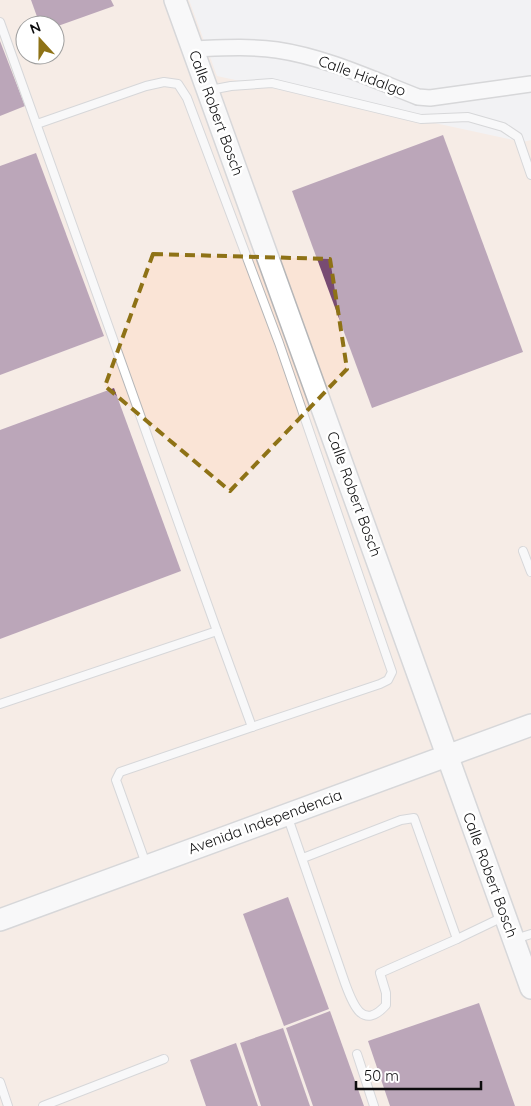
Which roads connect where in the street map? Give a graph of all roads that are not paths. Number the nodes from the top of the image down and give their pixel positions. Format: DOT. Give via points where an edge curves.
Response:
graph roads {
  1 [pos="175,0"];
  2 [pos="0,22"];
  3 [pos="192,49"];
  4 [pos="531,84"];
  5 [pos="208,91"];
  6 [pos="37,124"];
  7 [pos="531,175"];
  8 [pos="523,551"];
  9 [pos="531,572"];
  10 [pos="216,631"];
  11 [pos="0,704"];
  12 [pos="531,725"];
  13 [pos="252,727"];
  14 [pos="448,756"];
  15 [pos="287,814"];
  16 [pos="303,858"];
  17 [pos="146,866"];
  18 [pos="505,916"];
  19 [pos="0,920"];
  20 [pos="522,937"];
  21 [pos="457,939"];
  22 [pos="531,988"];
  23 [pos="356,1054"];
  24 [pos="164,1059"];
  25 [pos="0,1082"];
  26 [pos="8,1106"];
  27 [pos="43,1106"];
  28 [pos="374,1106"];
  1 -- 3 [label="main road, Calle Robert Bosch"];
  2 -- 6 [label="lane"];
  3 -- 4 [label="street, Calle Hidalgo" via="252,47 278,50 321,60 424,98 445,98"];
  3 -- 5 [label="main road, Calle Robert Bosch"];
  5 -- 7 [label="lane" via="272,84 426,120 461,116 496,124 518,137"];
  5 -- 14 [label="main road, Calle Robert Bosch"];
  6 -- 10 [label="lane"];
  6 -- 13 [label="lane" via="146,86 164,82 178,84 187,98 279,343 392,672 388,680 380,684"];
  8 -- 9 [label="lane"];
  10 -- 11 [label="lane"];
  10 -- 13 [label="lane"];
  12 -- 14 [label="main road, Avenida Independencia"];
  13 -- 17 [label="lane" via="120,772 116,780"];
  14 -- 15 [label="main road, Avenida Independencia"];
  14 -- 18 [label="main road, Calle Robert Bosch"];
  15 -- 16 [label="lane"];
  15 -- 17 [label="main road, Avenida Independencia"];
  16 -- 21 [label="lane" via="401,820 414,818"];
  16 -- 21 [label="lane" via="345,983 360,1014 369,1015 386,1005 380,973"];
  17 -- 19 [label="main road, Avenida Independencia"];
  18 -- 20 [label="main road, Calle Robert Bosch"];
  18 -- 21 [label="lane"];
  20 -- 22 [label="main road, Calle Robert Bosch"];
  23 -- 28 [label="lane"];
  24 -- 27 [label="lane"];
  25 -- 26 [label="lane"];
}
